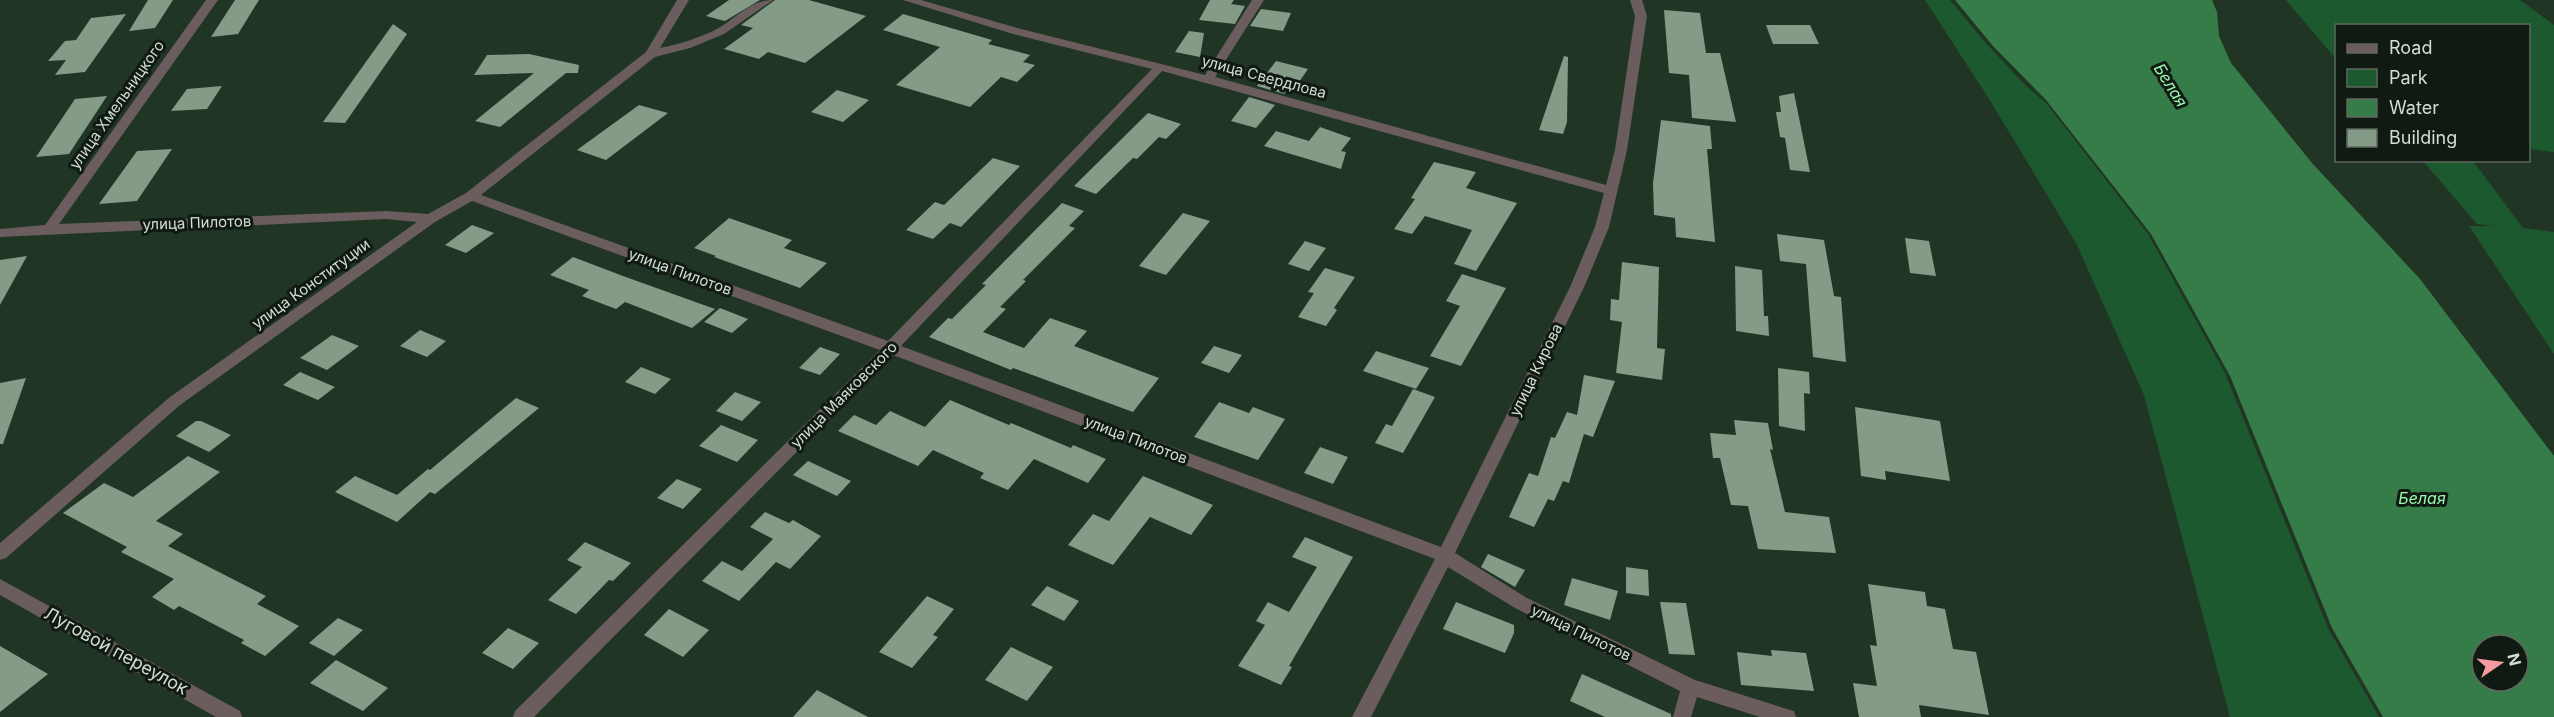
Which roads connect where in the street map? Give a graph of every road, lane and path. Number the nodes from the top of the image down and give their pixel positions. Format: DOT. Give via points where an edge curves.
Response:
graph roads {
  1 [pos="212,0"];
  2 [pos="683,0"];
  3 [pos="767,0"];
  4 [pos="909,0"];
  5 [pos="1258,0"];
  6 [pos="1636,0"];
  7 [pos="651,54"];
  8 [pos="1159,68"];
  9 [pos="1208,79"];
  10 [pos="1609,190"];
  11 [pos="471,196"];
  12 [pos="430,219"];
  13 [pos="49,229"];
  14 [pos="0,234"];
  15 [pos="891,348"];
  16 [pos="0,553"];
  17 [pos="1445,556"];
  18 [pos="0,586"];
  19 [pos="1690,687"];
  20 [pos="233,717"];
  21 [pos="522,717"];
  22 [pos="1361,717"];
  23 [pos="1682,717"];
  24 [pos="1786,717"];
  1 -- 13 [label="street, улица Хмельницкого"];
  2 -- 7 [label="street, улица Конституции"];
  3 -- 7 [label="street, улица Конституции" via="720,32 686,46"];
  4 -- 8 [label="street, улица Свердлова"];
  5 -- 9 [label="street"];
  6 -- 10 [label="street, улица Кирова" via="1641,16 1621,150"];
  7 -- 11 [label="street, улица Конституции"];
  8 -- 9 [label="street, улица Свердлова"];
  8 -- 15 [label="street, улица Маяковского"];
  9 -- 10 [label="street, улица Свердлова"];
  10 -- 17 [label="street, улица Кирова" via="1602,227 1578,285"];
  11 -- 12 [label="street, улица Конституции"];
  11 -- 15 [label="street, улица Пилотов"];
  12 -- 13 [label="street, улица Пилотов" via="386,215"];
  12 -- 16 [label="street, улица Конституции" via="175,401"];
  13 -- 14 [label="street, улица Пилотов"];
  15 -- 17 [label="street, улица Пилотов"];
  15 -- 21 [label="street, улица Маяковского"];
  17 -- 19 [label="street, улица Пилотов" via="1521,603"];
  17 -- 22 [label="street, улица Кирова"];
  18 -- 20 [label="street, Луговой переулок"];
  19 -- 23 [label="street"];
  19 -- 24 [label="street, улица Пилотов"];
}
